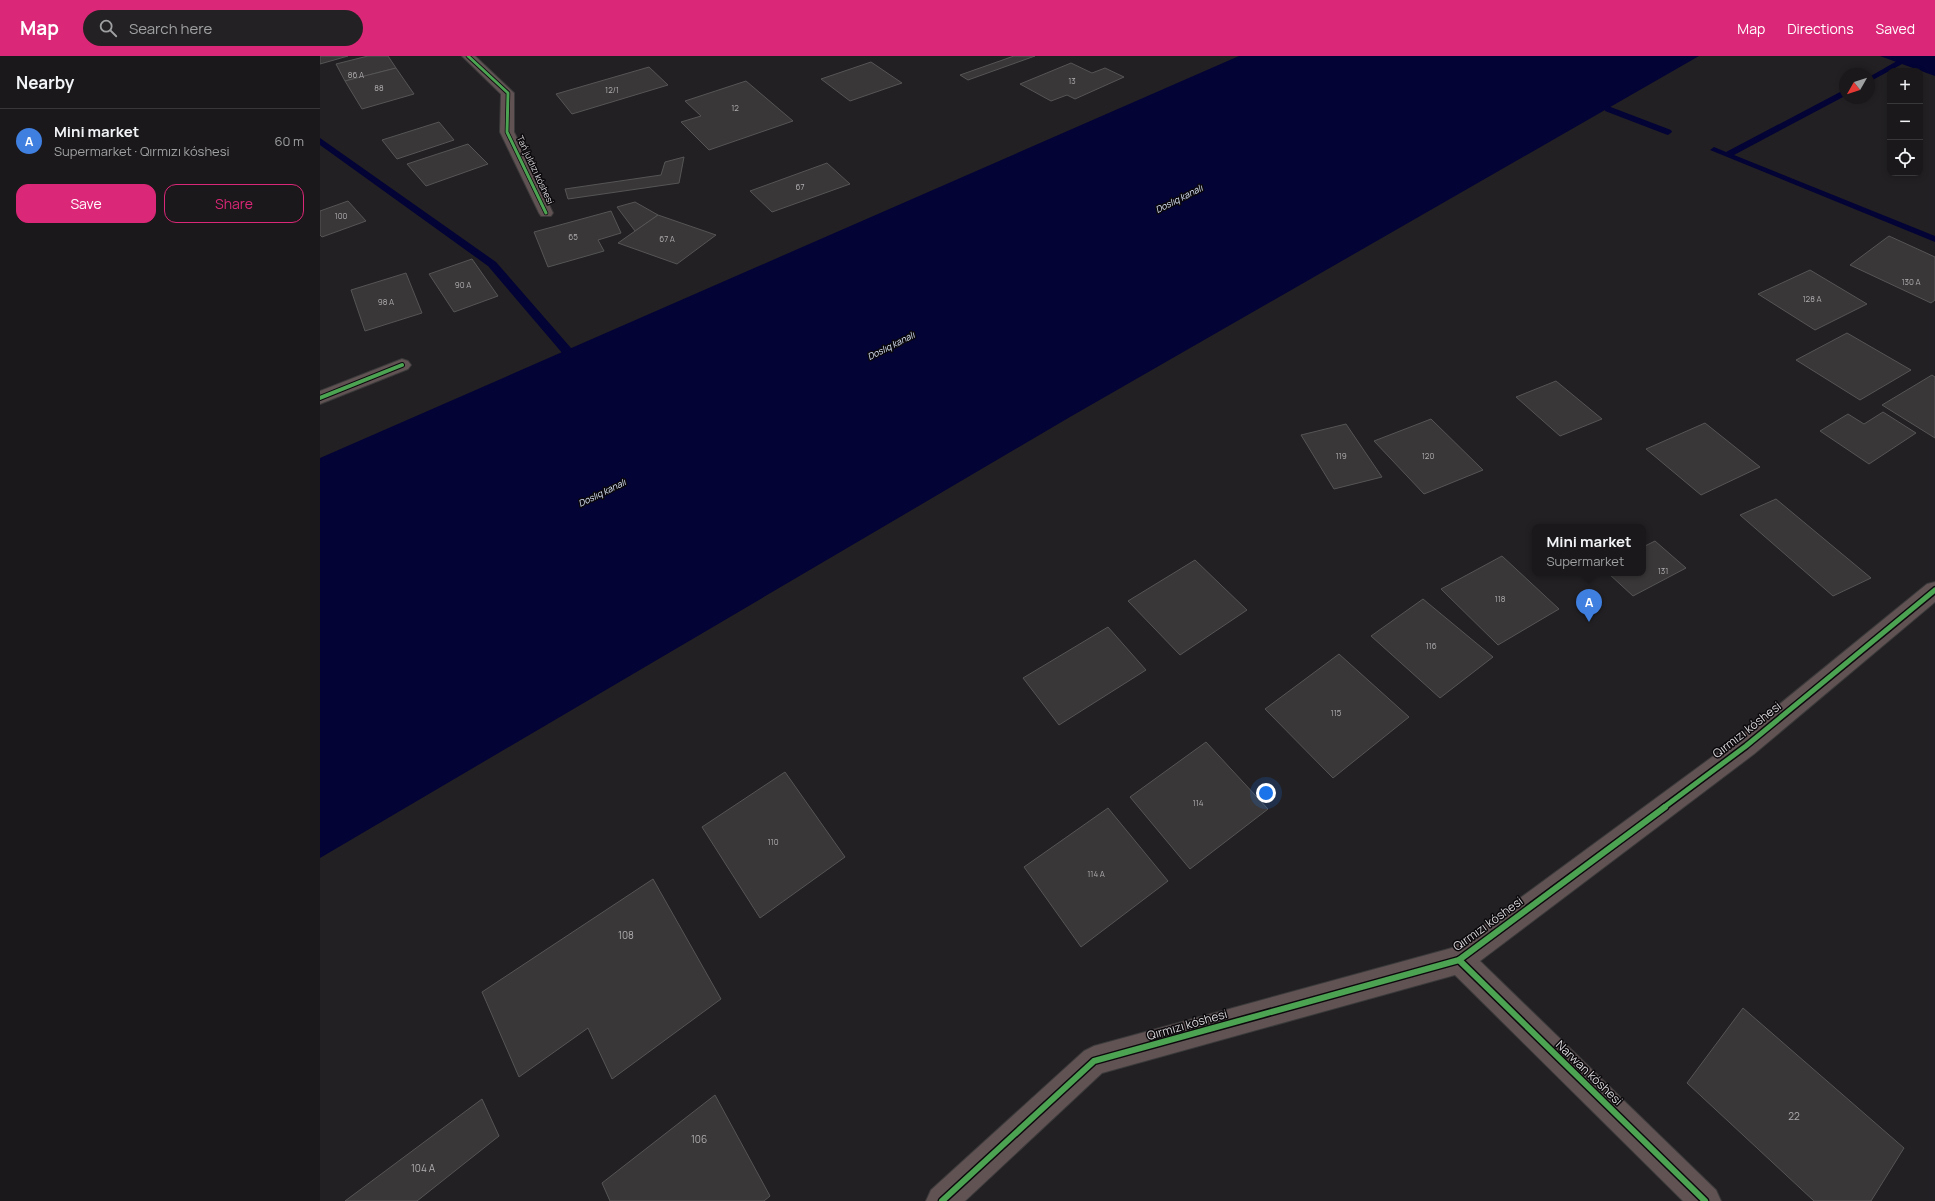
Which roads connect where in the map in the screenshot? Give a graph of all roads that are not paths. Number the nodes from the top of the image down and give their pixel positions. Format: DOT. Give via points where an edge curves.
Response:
graph roads {
  1 [pos="468,56"];
  2 [pos="546,213"];
  3 [pos="402,365"];
  4 [pos="320,398"];
  5 [pos="1935,591"];
  6 [pos="1459,960"];
  7 [pos="942,1201"];
  8 [pos="1705,1201"];
  1 -- 2 [label="street, Tań juldızı kóshesi" via="508,93 507,132"];
  3 -- 4 [label="street"];
  5 -- 6 [label="street, Qırmızı kóshesi" via="1746,746"];
  6 -- 7 [label="street, Qırmızı kóshesi" via="1094,1061"];
  6 -- 8 [label="street, Narwan kóshesi"];
}
